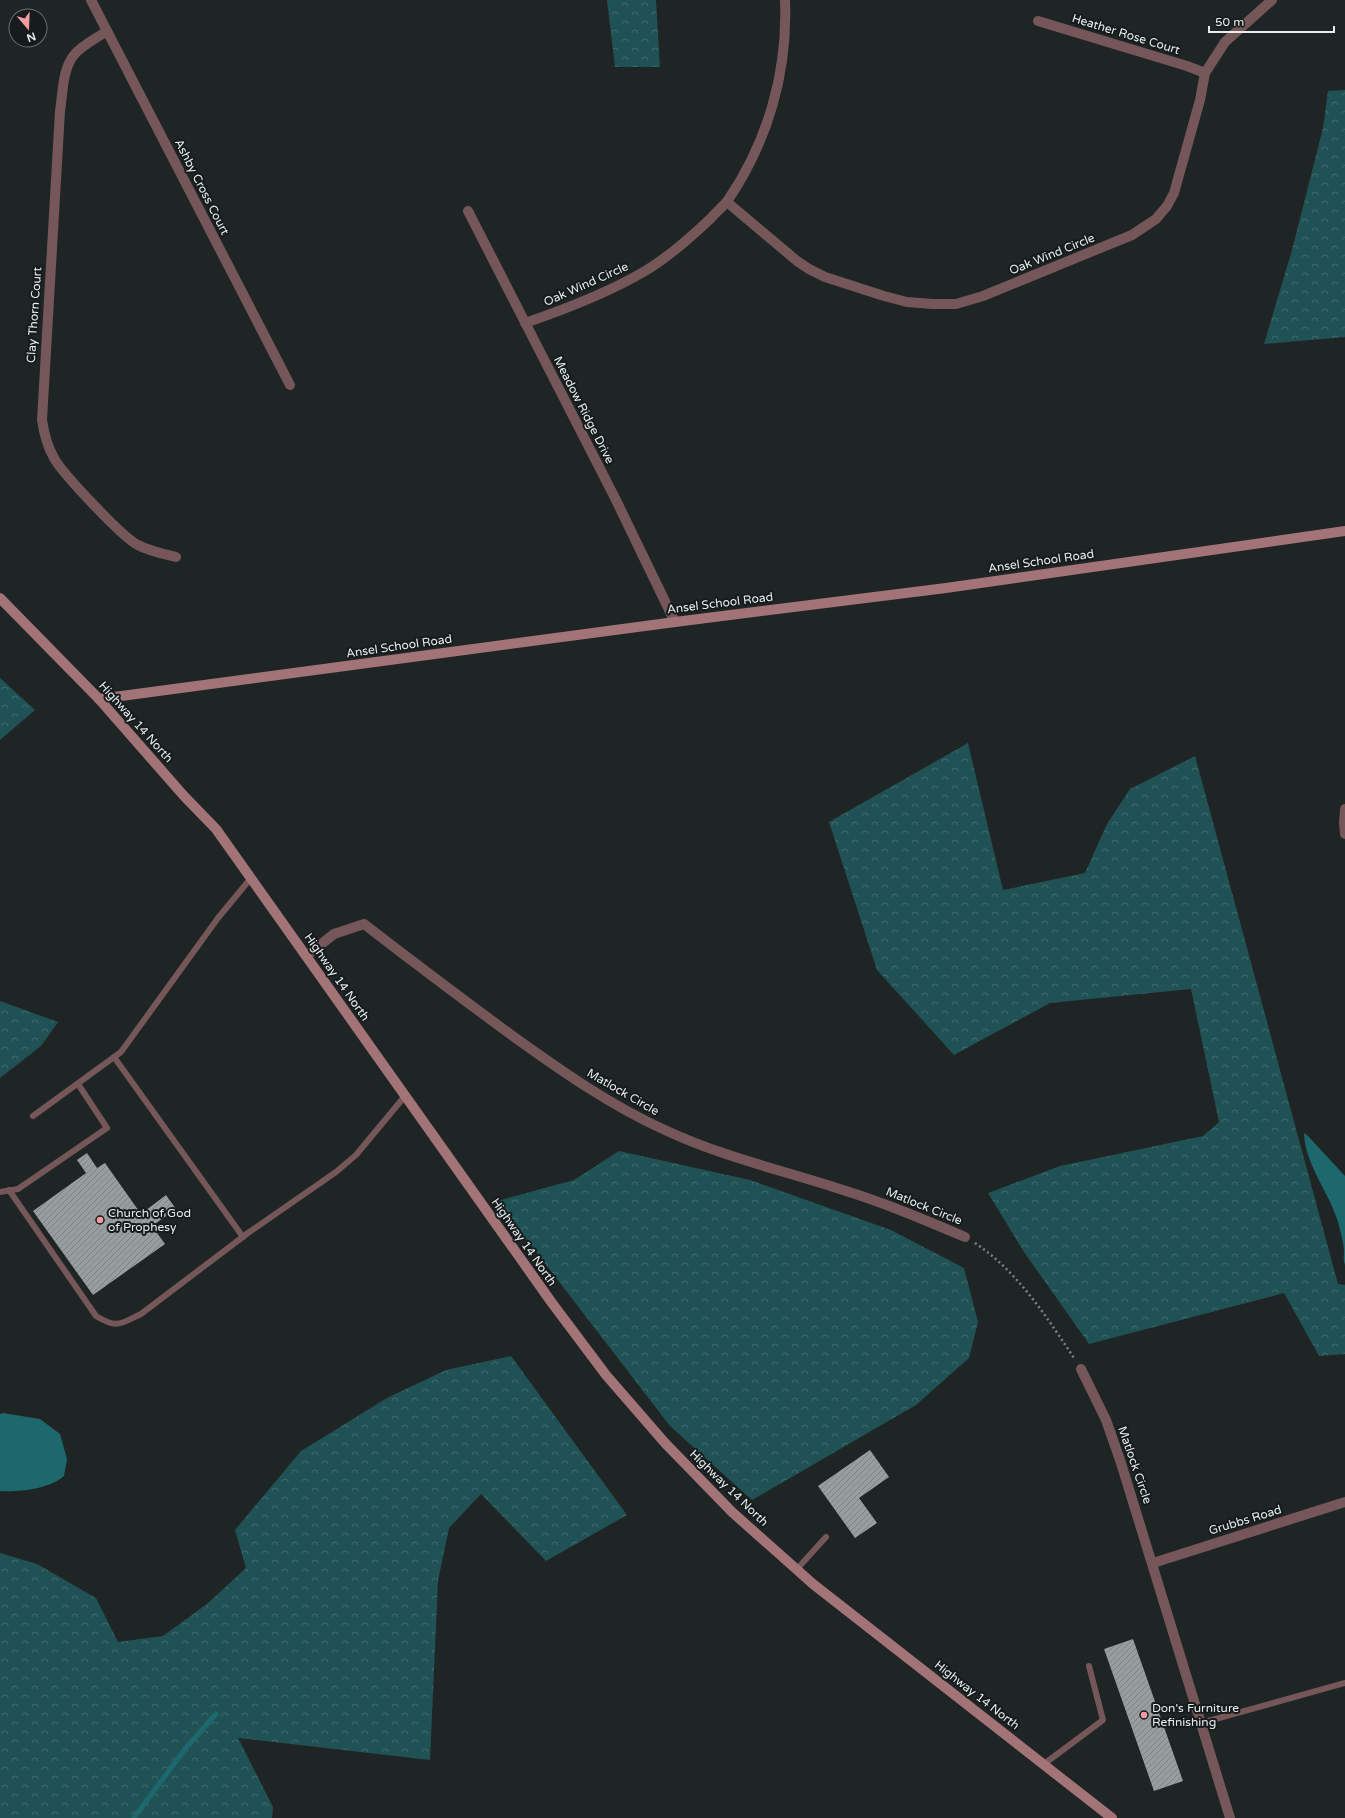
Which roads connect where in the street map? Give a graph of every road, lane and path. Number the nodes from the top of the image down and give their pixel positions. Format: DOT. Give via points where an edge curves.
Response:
graph roads {
  1 [pos="92,0"];
  2 [pos="785,0"];
  3 [pos="1272,0"];
  4 [pos="1038,21"];
  5 [pos="107,31"];
  6 [pos="1205,73"];
  7 [pos="727,202"];
  8 [pos="468,211"];
  9 [pos="525,323"];
  10 [pos="290,386"];
  11 [pos="1345,531"];
  12 [pos="176,557"];
  13 [pos="0,598"];
  14 [pos="675,622"];
  15 [pos="99,699"];
  16 [pos="1345,809"];
  17 [pos="1345,834"];
  18 [pos="251,878"];
  19 [pos="306,956"];
  20 [pos="114,1057"];
  21 [pos="78,1084"];
  22 [pos="405,1096"];
  23 [pos="33,1116"];
  24 [pos="9,1190"];
  25 [pos="0,1192"];
  26 [pos="243,1237"];
  27 [pos="965,1237"];
  28 [pos="1081,1369"];
  29 [pos="1345,1502"];
  30 [pos="826,1537"];
  31 [pos="1153,1563"];
  32 [pos="797,1569"];
  33 [pos="1089,1666"];
  34 [pos="1345,1683"];
  35 [pos="1201,1723"];
  36 [pos="1044,1764"];
  37 [pos="1112,1818"];
  38 [pos="1230,1818"];
  1 -- 5 [label="street, Ashby Cross Court"];
  2 -- 7 [label="street, Oak Wind Circle" via="786,37 775,99 761,139"];
  3 -- 6 [label="street, Oak Wind Circle" via="1225,42"];
  4 -- 6 [label="street, Heather Rose Court"];
  5 -- 10 [label="street, Ashby Cross Court"];
  5 -- 12 [label="street, Clay Thorn Court" via="74,55 65,74 60,111 42,420 44,434 54,459 103,513 137,545"];
  6 -- 7 [label="street, Oak Wind Circle" via="1174,193 1156,220 1132,235 970,301 956,304 907,302 825,277 797,261"];
  7 -- 9 [label="street, Oak Wind Circle" via="670,254 645,271 608,291"];
  8 -- 9 [label="street, Meadow Ridge Drive"];
  9 -- 14 [label="street, Meadow Ridge Drive" via="619,505"];
  11 -- 14 [label="main road, Ansel School Road" via="1061,572"];
  13 -- 15 [label="main road, Highway 14 North"];
  14 -- 15 [label="main road, Ansel School Road"];
  15 -- 18 [label="main road, Highway 14 North" via="216,829"];
  16 -- 17 [label="street"];
  18 -- 19 [label="main road, Highway 14 North"];
  18 -- 20 [label="lane" via="218,918 121,1052"];
  19 -- 22 [label="main road, Highway 14 North"];
  19 -- 27 [label="street, Matlock Circle" via="334,934 364,924 556,1067 626,1111 668,1132 718,1151 846,1191 909,1213"];
  20 -- 21 [label="lane"];
  20 -- 26 [label="lane"];
  21 -- 23 [label="lane"];
  21 -- 24 [label="lane" via="107,1128 18,1189"];
  22 -- 26 [label="lane" via="351,1159"];
  22 -- 32 [label="main road, Highway 14 North" via="606,1375 665,1444 732,1512"];
  24 -- 25 [label="lane"];
  24 -- 26 [label="lane" via="96,1316 110,1324 121,1323 141,1314"];
  27 -- 28 [label="path, Matlock Circle" via="982,1248 1017,1280 1042,1309"];
  28 -- 31 [label="street, Matlock Circle" via="1106,1420 1122,1463"];
  29 -- 31 [label="street, Grubbs Road"];
  30 -- 32 [label="lane"];
  31 -- 35 [label="street, Matlock Circle"];
  32 -- 36 [label="main road, Highway 14 North"];
  33 -- 36 [label="lane" via="1103,1720"];
  34 -- 35 [label="lane"];
  35 -- 38 [label="street, Matlock Circle"];
  36 -- 37 [label="main road, Highway 14 North"];
}
